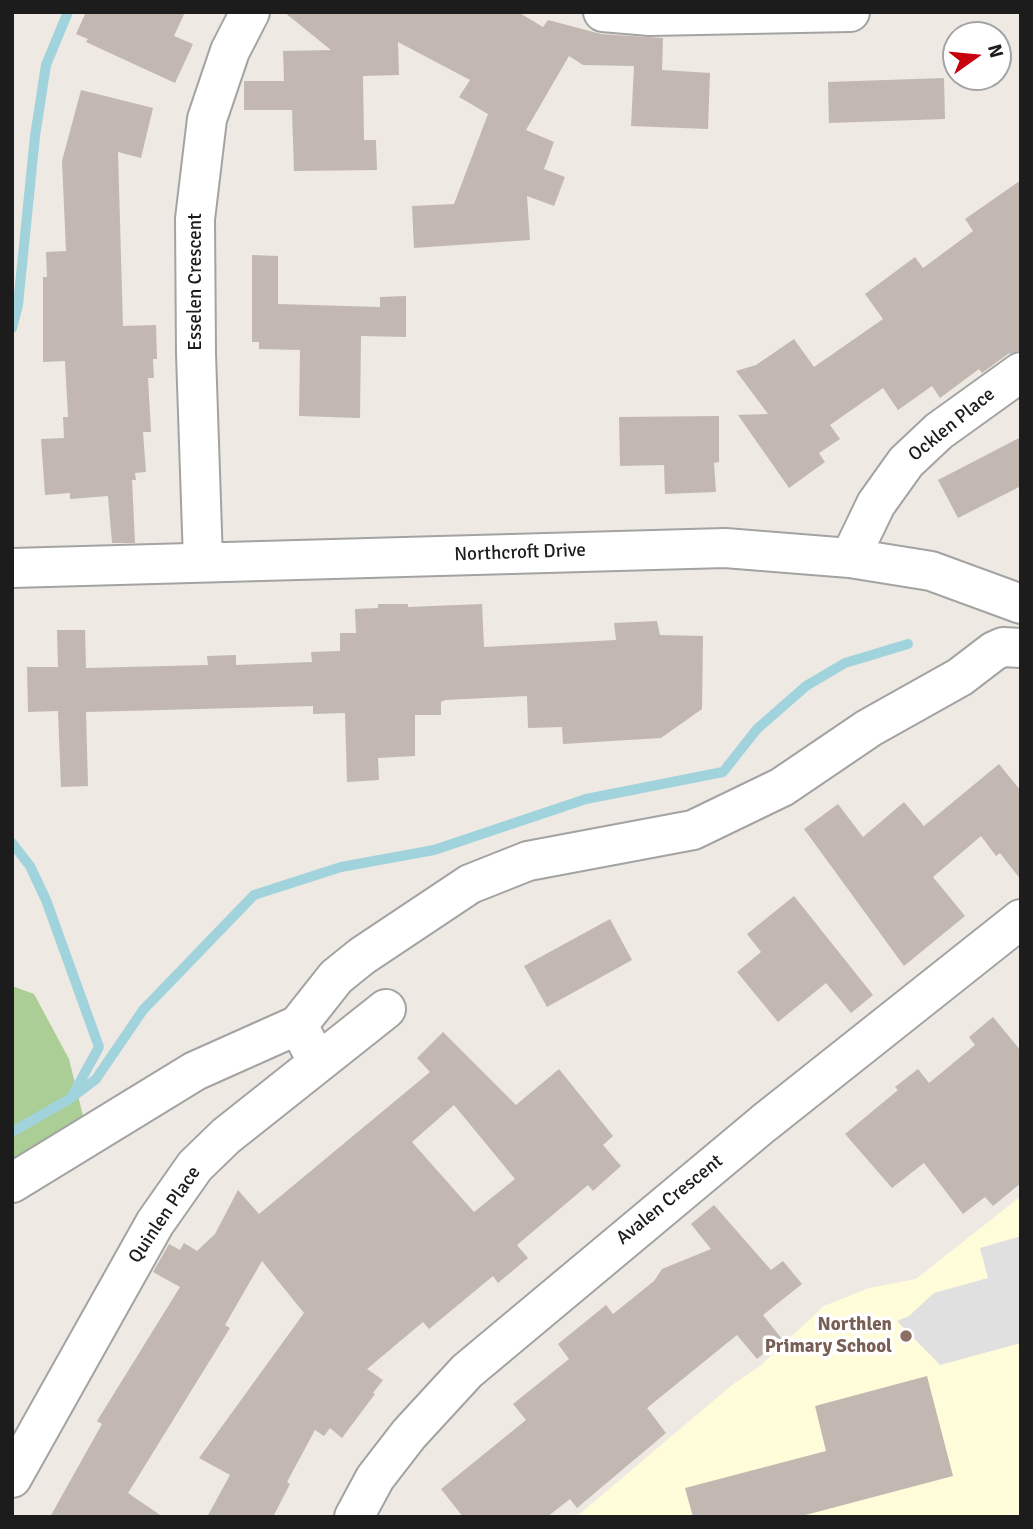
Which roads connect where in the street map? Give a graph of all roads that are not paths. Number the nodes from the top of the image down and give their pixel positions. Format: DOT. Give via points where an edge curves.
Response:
graph roads {
  1 [pos="250,12"];
  2 [pos="603,12"];
  3 [pos="850,12"];
  4 [pos="1021,372"];
  5 [pos="850,558"];
  6 [pos="203,561"];
  7 [pos="12,568"];
  8 [pos="1021,604"];
  9 [pos="1021,648"];
  10 [pos="1021,919"];
  11 [pos="386,1009"];
  12 [pos="298,1025"];
  13 [pos="318,1063"];
  14 [pos="12,1182"];
  15 [pos="12,1478"];
  16 [pos="354,1517"];
  1 -- 6 [label="street, Esselen Crescent" via="230,51 207,119 195,219"];
  2 -- 3 [label="street" via="650,16"];
  4 -- 5 [label="street, Ocklen Place" via="939,431 906,462 876,503"];
  5 -- 6 [label="street, Northcroft Drive" via="725,548"];
  5 -- 8 [label="street, Northcroft Drive" via="931,570"];
  6 -- 7 [label="street, Northcroft Drive"];
  9 -- 12 [label="street" via="1003,647 812,769 693,830 528,861 470,884 336,977"];
  10 -- 16 [label="street, Avalen Crescent" via="764,1123 467,1371 409,1434 375,1478"];
  11 -- 13 [label="street, Quinlen Place"];
  12 -- 13 [label="street"];
  12 -- 14 [label="street" via="224,1055"];
  13 -- 15 [label="street, Quinlen Place" via="195,1166 155,1223"];
}
